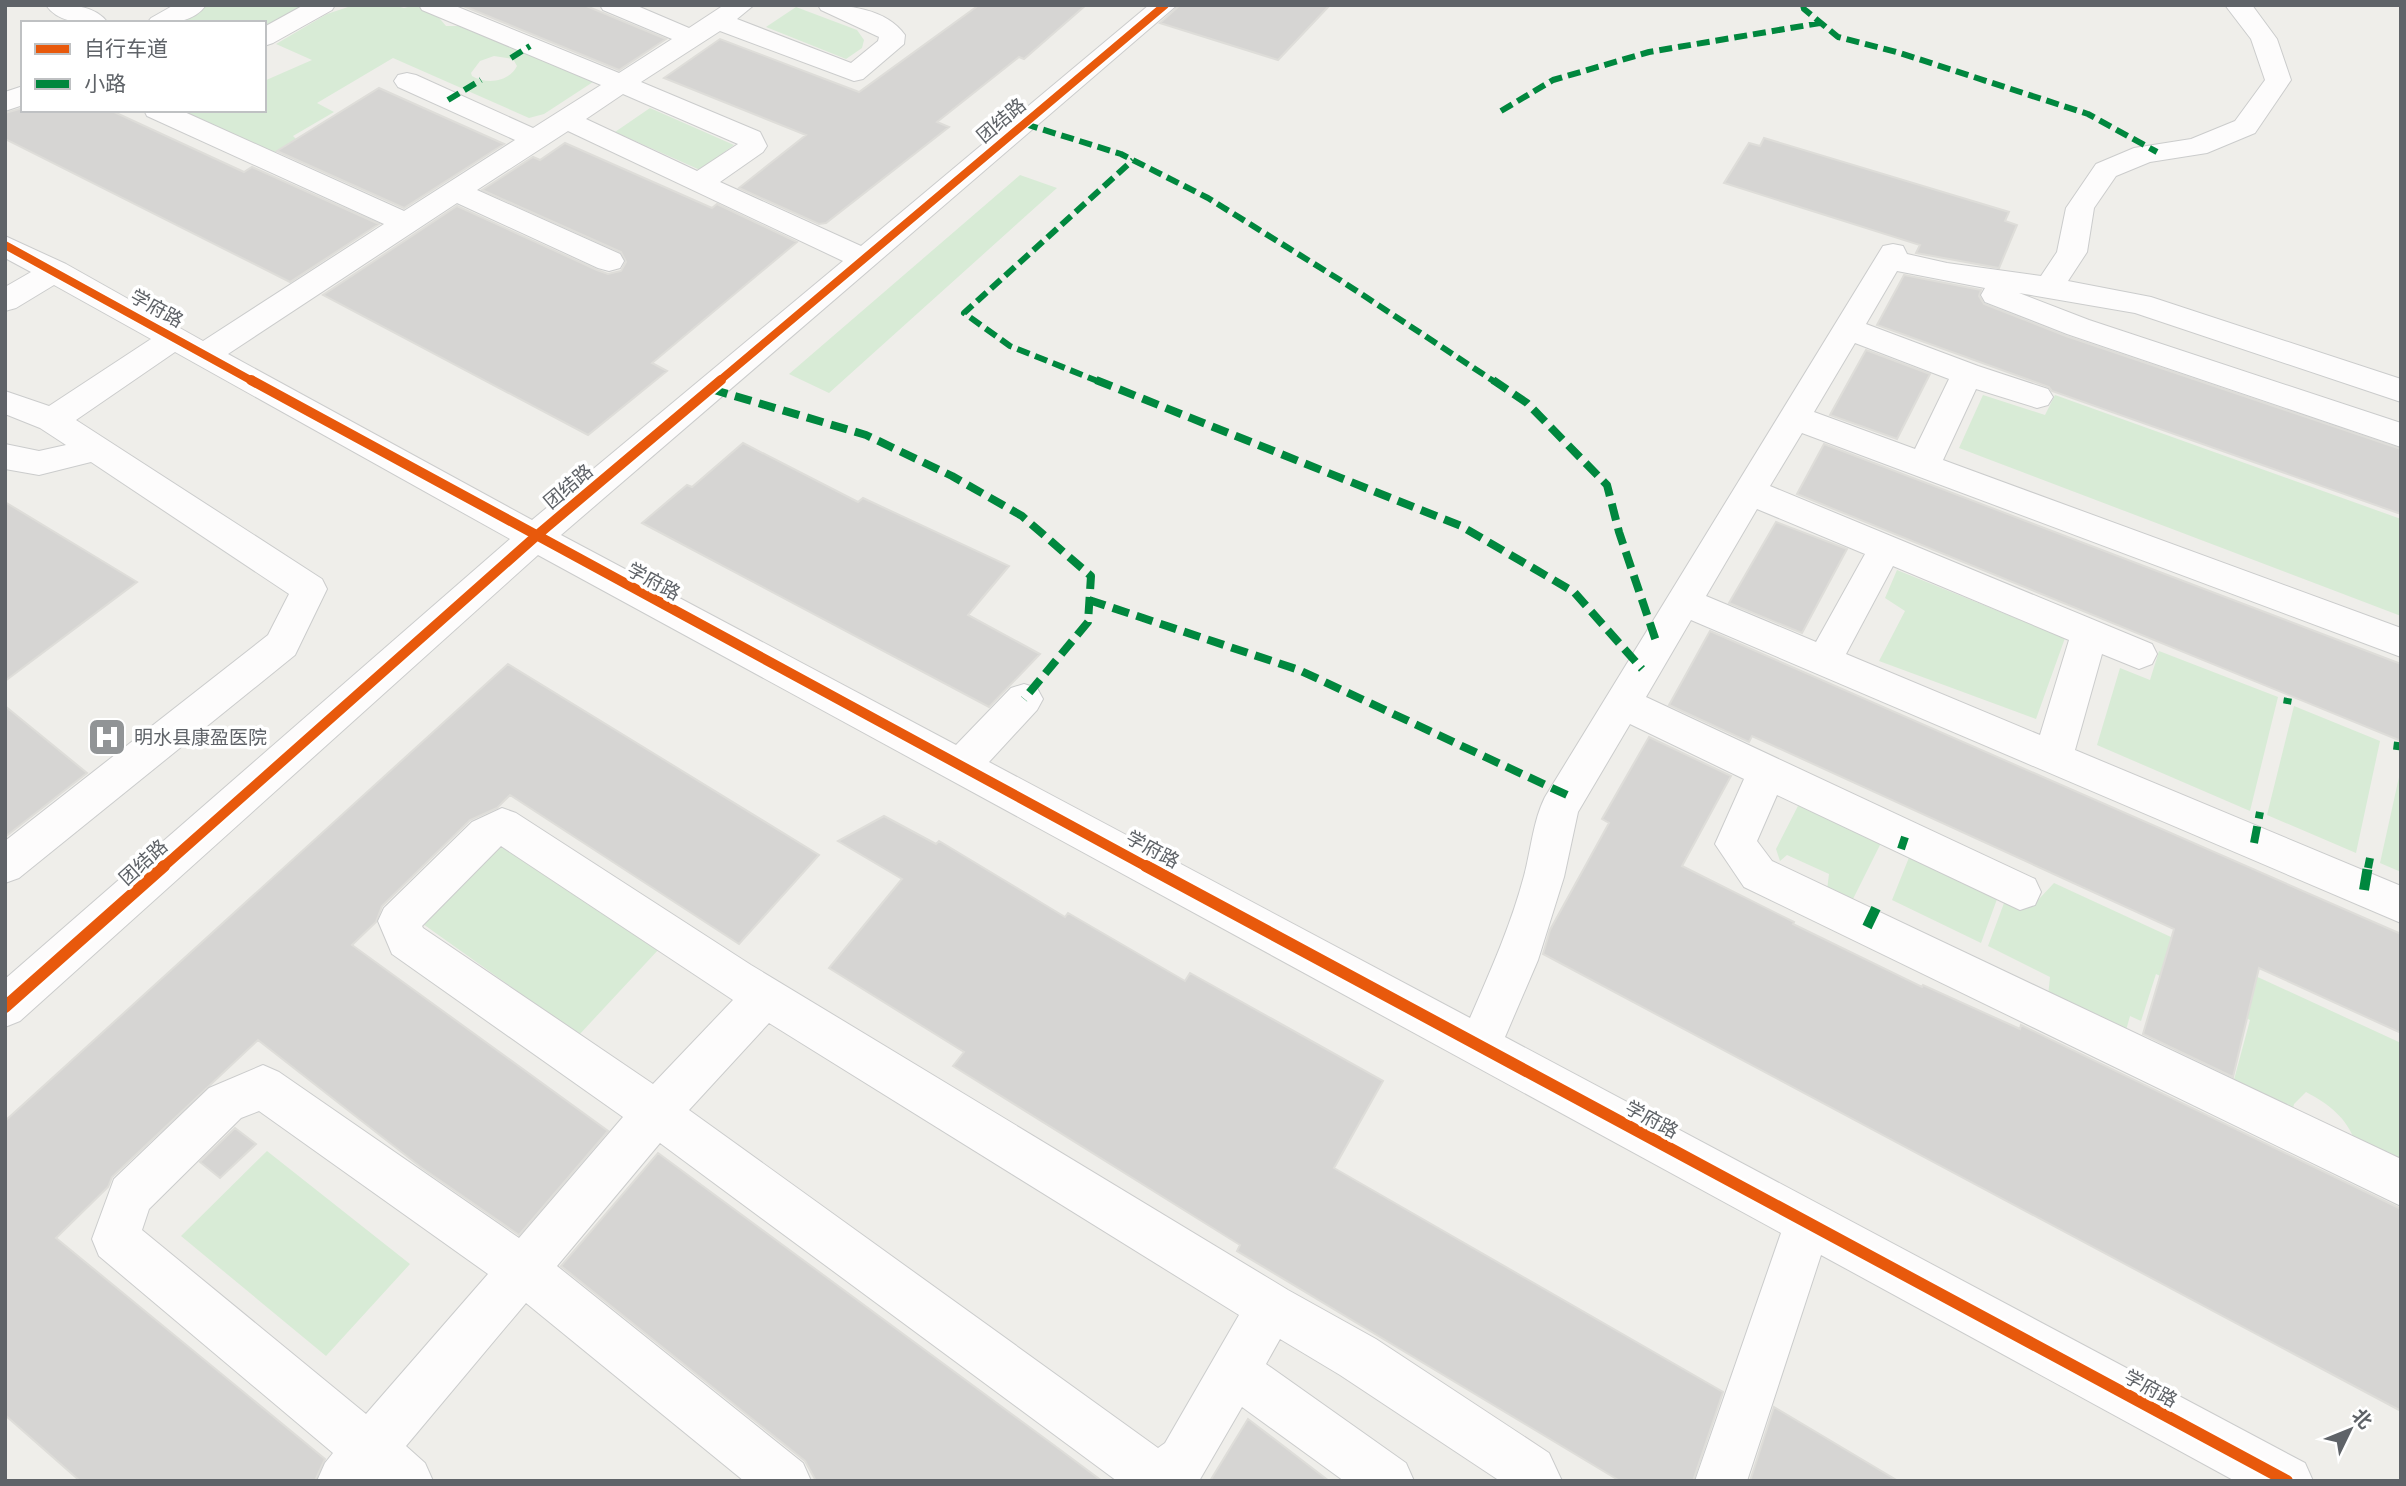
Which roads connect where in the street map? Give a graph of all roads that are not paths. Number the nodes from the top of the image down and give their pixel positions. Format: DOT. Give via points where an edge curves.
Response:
graph roads {
  1 [pos="58,5"];
  2 [pos="323,5"];
  3 [pos="430,5"];
  4 [pos="612,5"];
  5 [pos="742,5"];
  6 [pos="830,5"];
  7 [pos="1165,5"];
  8 [pos="2237,5"];
  9 [pos="92,21"];
  10 [pos="718,21"];
  11 [pos="266,37"];
  12 [pos="692,38"];
  13 [pos="407,80"];
  14 [pos="623,82"];
  15 [pos="21,95"];
  16 [pos="5,103"];
  17 [pos="161,112"];
  18 [pos="567,120"];
  19 [pos="537,139"];
  20 [pos="695,181"];
  21 [pos="457,192"];
  22 [pos="408,224"];
  23 [pos="5,244"];
  24 [pos="864,258"];
  25 [pos="610,261"];
  26 [pos="55,271"];
  27 [pos="1936,271"];
  28 [pos="2049,287"];
  29 [pos="5,301"];
  30 [pos="1847,328"];
  31 [pos="190,346"];
  32 [pos="1967,374"];
  33 [pos="2401,391"];
  34 [pos="2037,397"];
  35 [pos="5,402"];
  36 [pos="1793,417"];
  37 [pos="52,420"];
  38 [pos="2401,435"];
  39 [pos="94,447"];
  40 [pos="5,456"];
  41 [pos="1924,465"];
  42 [pos="1748,491"];
  43 [pos="535,537"];
  44 [pos="1885,550"];
  45 [pos="1682,601"];
  46 [pos="2090,632"];
  47 [pos="2401,643"];
  48 [pos="2139,654"];
  49 [pos="1823,662"];
  50 [pos="1024,699"];
  51 [pos="1622,704"];
  52 [pos="2053,758"];
  53 [pos="961,766"];
  54 [pos="1767,772"];
  55 [pos="5,865"];
  56 [pos="2020,892"];
  57 [pos="2401,905"];
  58 [pos="766,996"];
  59 [pos="5,1007"];
  60 [pos="1480,1045"];
  61 [pos="656,1113"];
  62 [pos="2401,1183"];
  63 [pos="1808,1223"];
  64 [pos="523,1270"];
  65 [pos="1271,1307"];
  66 [pos="1234,1371"];
  67 [pos="356,1465"];
  68 [pos="407,1481"];
  69 [pos="785,1481"];
  70 [pos="1160,1481"];
  71 [pos="1388,1481"];
  72 [pos="1536,1481"];
  73 [pos="1721,1481"];
  74 [pos="2287,1481"];
  1 -- 9 [label="street"];
  2 -- 11 [label="street"];
  3 -- 14 [label="street"];
  4 -- 12 [label="street"];
  5 -- 10 [label="street"];
  6 -- 10 [label="street" via="883,27 892,35 891,44 854,73"];
  7 -- 24 [label="street, 团结路"];
  8 -- 28 [label="street" via="2258,27 2273,56 2278,80 2245,128 2197,147 2144,154 2106,170 2080,208 2073,252"];
  10 -- 12 [label="street"];
  12 -- 14 [label="street"];
  13 -- 19 [label="street"];
  14 -- 18 [label="street"];
  14 -- 20 [label="street" via="750,138 753,146 713,175"];
  15 -- 16 [label="street"];
  17 -- 22 [label="street"];
  18 -- 19 [label="street"];
  18 -- 20 [label="street"];
  19 -- 21 [label="street"];
  20 -- 24 [label="street"];
  21 -- 22 [label="street"];
  21 -- 25 [label="street"];
  22 -- 31 [label="street"];
  23 -- 26 [label="street, 学府路"];
  24 -- 43 [label="street, 团结路"];
  26 -- 29 [label="street"];
  26 -- 31 [label="street, 学府路"];
  27 -- 28 [label="street"];
  27 -- 30 [label="street" via="1891,256"];
  27 -- 38 [label="street" via="2078,327"];
  28 -- 33 [label="street" via="2140,304"];
  30 -- 32 [label="street"];
  30 -- 36 [label="street"];
  31 -- 37 [label="street"];
  31 -- 43 [label="street, 学府路"];
  32 -- 34 [label="street"];
  32 -- 41 [label="street"];
  35 -- 37 [label="street"];
  36 -- 41 [label="street"];
  36 -- 42 [label="street"];
  37 -- 39 [label="street"];
  39 -- 40 [label="street" via="60,462 21,464"];
  39 -- 55 [label="street" via="309,589 282,645"];
  41 -- 47 [label="street"];
  42 -- 44 [label="street"];
  42 -- 45 [label="street"];
  43 -- 53 [label="street, 学府路"];
  43 -- 59 [label="street, 团结路"];
  44 -- 46 [label="street"];
  44 -- 49 [label="street"];
  45 -- 49 [label="street"];
  45 -- 51 [label="street"];
  46 -- 48 [label="street"];
  46 -- 52 [label="street"];
  49 -- 52 [label="street"];
  50 -- 53 [label="street"];
  51 -- 54 [label="street"];
  51 -- 60 [label="street" via="1559,809 1544,877 1517,960"];
  52 -- 57 [label="street"];
  53 -- 60 [label="street, 学府路"];
  54 -- 56 [label="street"];
  54 -- 62 [label="street" via="1735,844 1758,874"];
  58 -- 61 [label="street"];
  58 -- 61 [label="street" via="502,825 486,834 399,921 407,941"];
  58 -- 65 [label="street"];
  60 -- 63 [label="street, 学府路"];
  61 -- 64 [label="street"];
  61 -- 70 [label="street"];
  63 -- 73 [label="street"];
  63 -- 74 [label="street, 学府路"];
  64 -- 67 [label="street"];
  64 -- 67 [label="street" via="263,1087 225,1103 130,1195 116,1239"];
  64 -- 69 [label="street"];
  65 -- 66 [label="street"];
  65 -- 72 [label="street" via="1358,1357 1520,1463"];
  66 -- 70 [label="street" via="1182,1461"];
  66 -- 71 [label="street"];
  67 -- 68 [label="street"];
}
